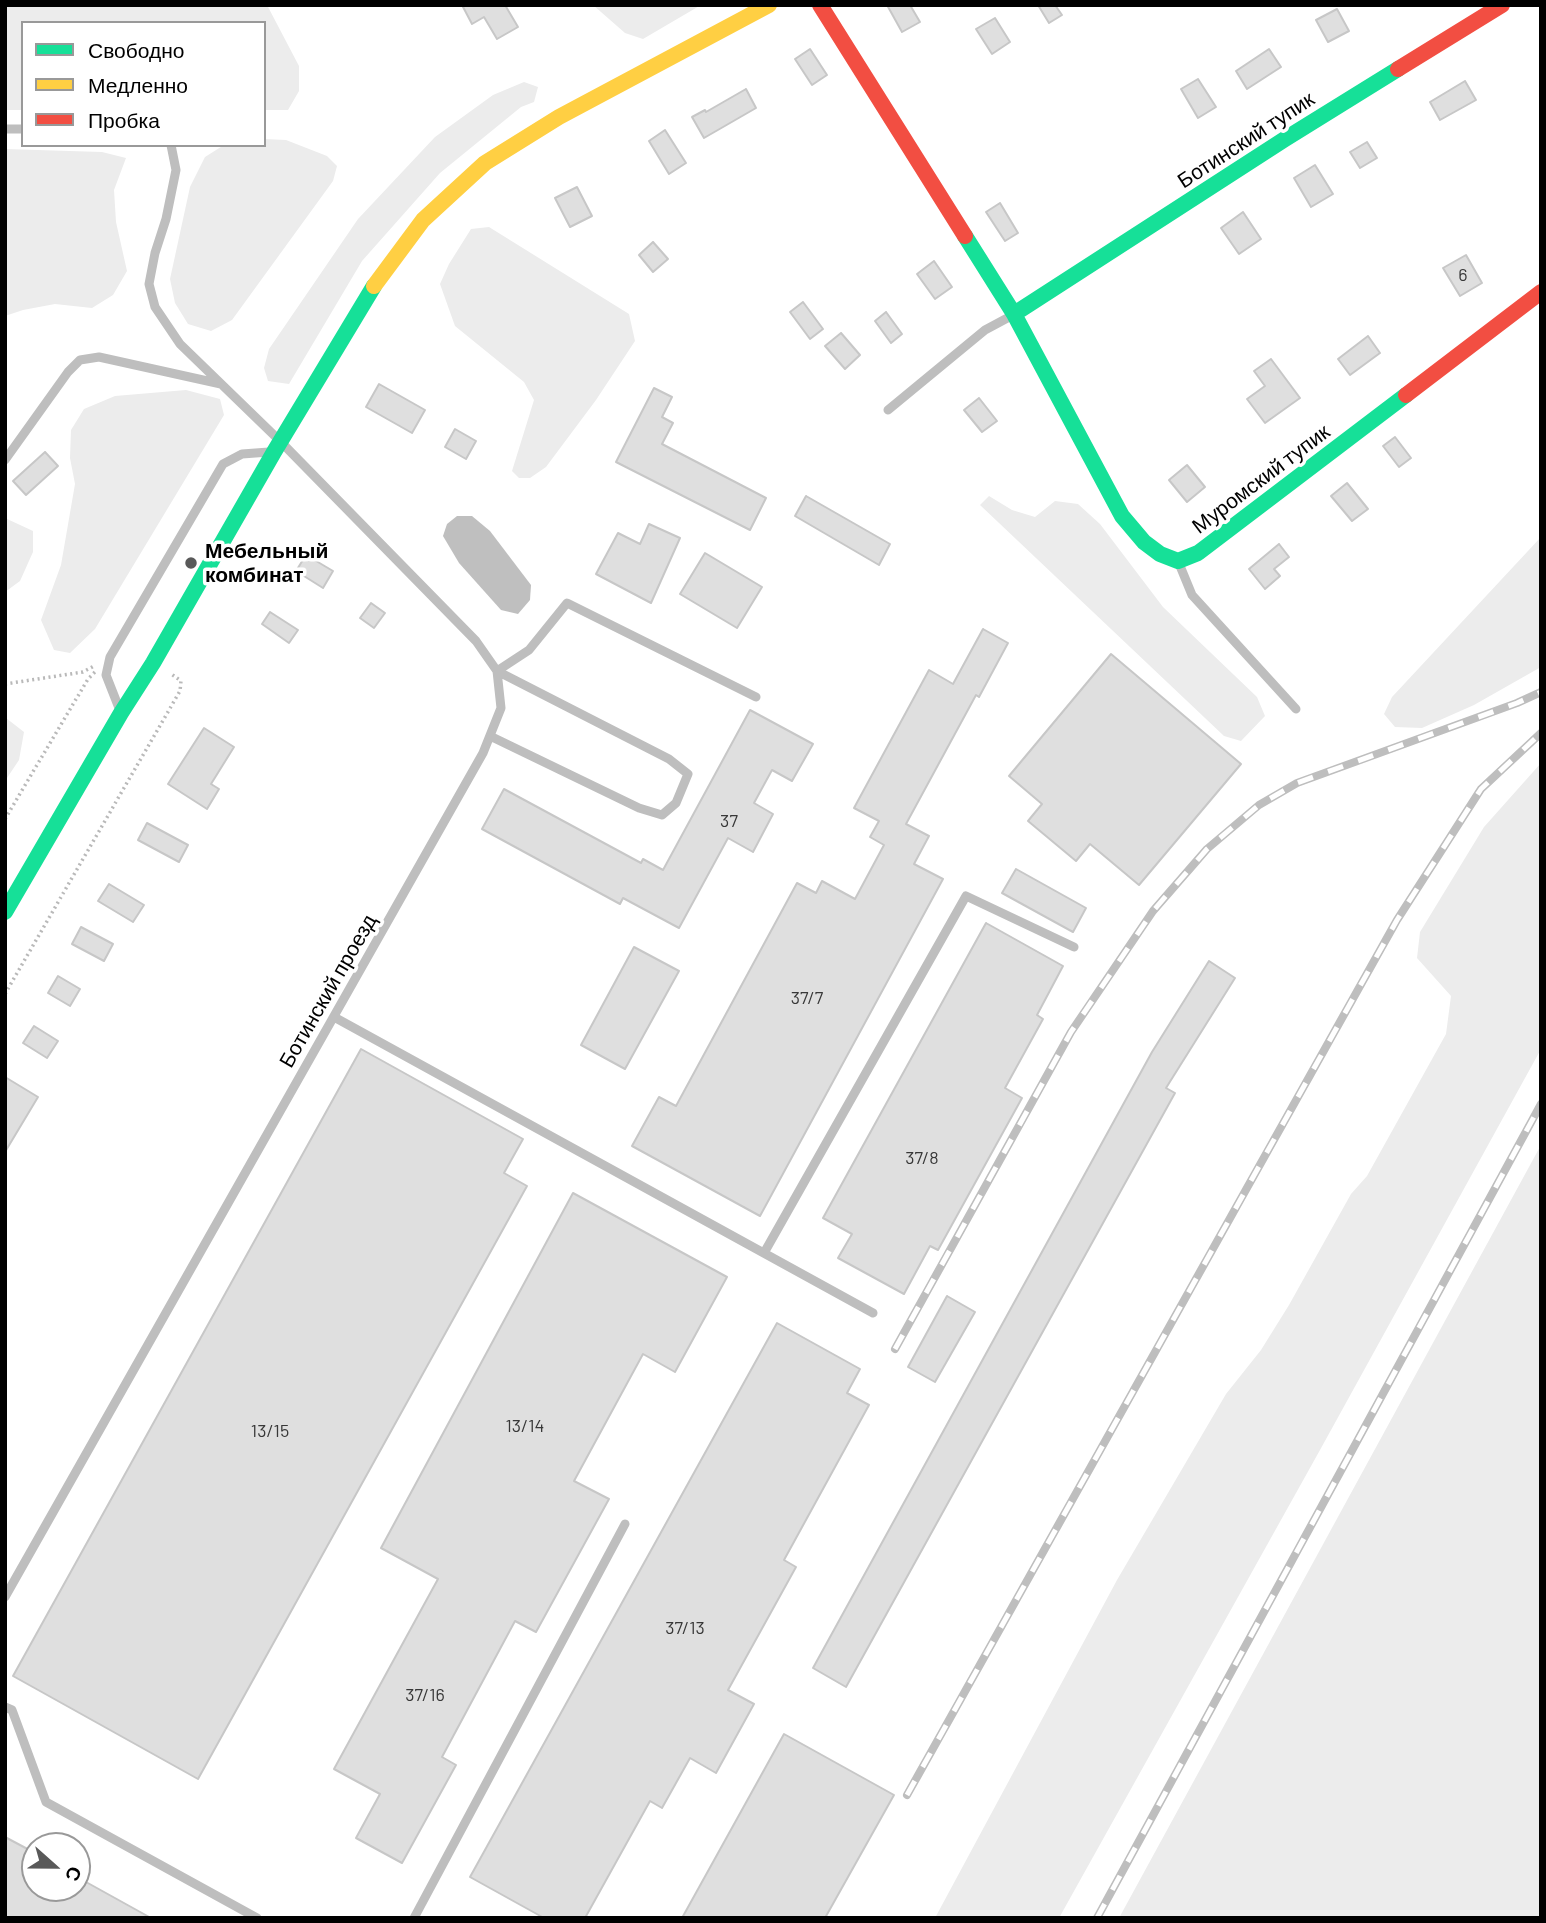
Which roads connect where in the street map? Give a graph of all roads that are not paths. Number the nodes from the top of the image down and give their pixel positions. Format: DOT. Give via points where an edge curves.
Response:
graph roads {
  1 [pos="769,5"];
  2 [pos="820,5"];
  3 [pos="1503,5"];
  4 [pos="171,147"];
  5 [pos="1541,292"];
  6 [pos="1014,314"];
  7 [pos="222,385"];
  8 [pos="888,410"];
  9 [pos="277,446"];
  10 [pos="5,460"];
  11 [pos="1178,561"];
  12 [pos="497,671"];
  13 [pos="756,696"];
  14 [pos="1296,709"];
  15 [pos="121,713"];
  16 [pos="490,736"];
  17 [pos="5,912"];
  18 [pos="1074,947"];
  19 [pos="334,1017"];
  20 [pos="764,1253"];
  21 [pos="873,1313"];
  22 [pos="625,1524"];
  23 [pos="5,1597"];
  24 [pos="5,1707"];
  25 [pos="257,1918"];
  26 [pos="414,1918"];
  1 -- 9 [label="street" via="559,117 485,163 423,220 383,271"];
  2 -- 6 [label="street"];
  3 -- 6 [label="street, Ботинский тупик" via="1473,17"];
  4 -- 7 [label="lane, Ботинский проезд" via="176,170 149,284 155,307 180,344"];
  5 -- 11 [label="street, Муромский тупик" via="1198,553"];
  6 -- 8 [label="lane" via="985,330"];
  6 -- 11 [label="street" via="1122,516 1144,542"];
  7 -- 9 [label="lane, Ботинский проезд"];
  7 -- 10 [label="lane" via="99,358 80,360"];
  9 -- 12 [label="lane, Ботинский проезд" via="476,641"];
  9 -- 15 [label="street"];
  9 -- 15 [label="lane" via="223,464 110,657 106,675"];
  11 -- 14 [label="lane" via="1192,595"];
  12 -- 13 [label="lane" via="529,649 567,603"];
  12 -- 16 [label="lane, Ботинский проезд" via="501,708"];
  12 -- 16 [label="lane" via="669,759 688,774 676,803 662,815"];
  15 -- 17 [label="street"];
  16 -- 19 [label="lane, Ботинский проезд"];
  18 -- 20 [label="lane" via="966,896"];
  19 -- 20 [label="lane"];
  19 -- 23 [label="lane, Ботинский проезд"];
  20 -- 21 [label="lane"];
  22 -- 26 [label="lane"];
  24 -- 25 [label="lane" via="12,1710 46,1802"];
}
